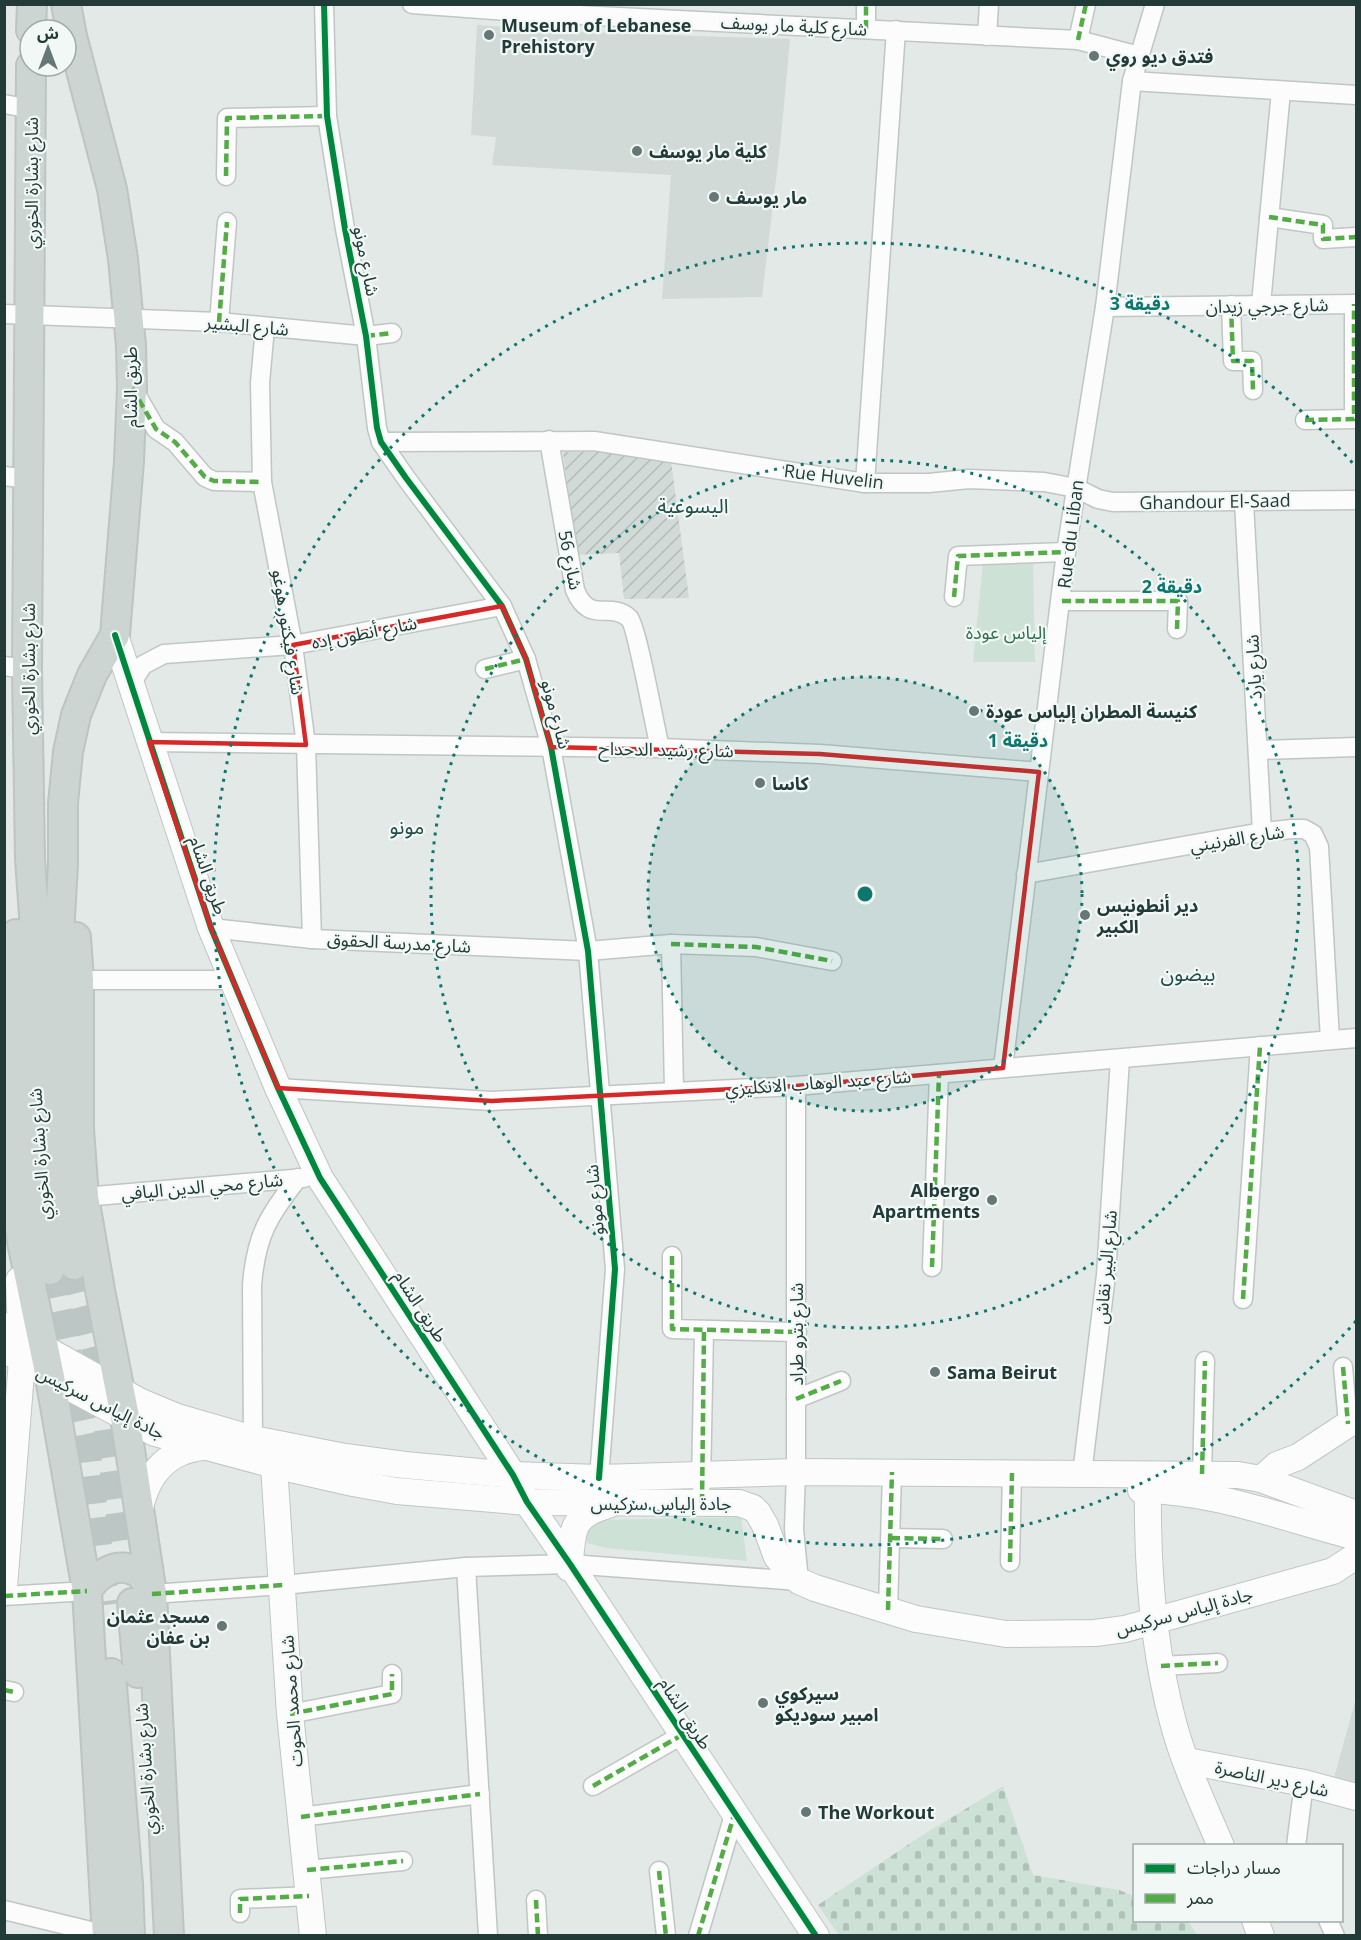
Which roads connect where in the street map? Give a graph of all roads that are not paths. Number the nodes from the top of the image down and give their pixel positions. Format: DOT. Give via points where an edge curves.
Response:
graph roads {
  1 [pos="66,4"];
  2 [pos="324,4"];
  3 [pos="412,4"];
  4 [pos="867,4"];
  5 [pos="989,4"];
  6 [pos="1086,4"];
  7 [pos="1155,4"];
  8 [pos="519,8"];
  9 [pos="866,29"];
  10 [pos="896,30"];
  11 [pos="987,36"];
  12 [pos="1078,40"];
  13 [pos="1139,56"];
  14 [pos="27,78"];
  15 [pos="1132,81"];
  16 [pos="1281,91"];
  17 [pos="1356,95"];
  18 [pos="18,106"];
  19 [pos="327,116"];
  20 [pos="226,176"];
  21 [pos="1269,217"];
  22 [pos="226,222"];
  23 [pos="1356,237"];
  24 [pos="1261,304"];
  25 [pos="1355,304"];
  26 [pos="1231,305"];
  27 [pos="1105,307"];
  28 [pos="17,314"];
  29 [pos="129,317"];
  30 [pos="219,321"];
  31 [pos="265,327"];
  32 [pos="392,333"];
  33 [pos="366,336"];
  34 [pos="132,388"];
  35 [pos="1252,390"];
  36 [pos="1305,420"];
  37 [pos="549,440"];
  38 [pos="381,442"];
  39 [pos="17,477"];
  40 [pos="262,482"];
  41 [pos="865,483"];
  42 [pos="1076,488"];
  43 [pos="1356,500"];
  44 [pos="1244,502"];
  45 [pos="1066,552"];
  46 [pos="954,597"];
  47 [pos="1062,601"];
  48 [pos="502,606"];
  49 [pos="1177,629"];
  50 [pos="115,634"];
  51 [pos="293,645"];
  52 [pos="526,659"];
  53 [pos="16,668"];
  54 [pos="485,669"];
  55 [pos="131,684"];
  56 [pos="149,742"];
  57 [pos="306,745"];
  58 [pos="551,747"];
  59 [pos="1356,747"];
  60 [pos="660,748"];
  61 [pos="1258,750"];
  62 [pos="1039,772"];
  63 [pos="1262,832"];
  64 [pos="30,859"];
  65 [pos="63,864"];
  66 [pos="1026,874"];
  67 [pos="211,928"];
  68 [pos="312,939"];
  69 [pos="671,944"];
  70 [pos="588,951"];
  71 [pos="832,961"];
  72 [pos="79,980"];
  73 [pos="233,980"];
  74 [pos="9,1023"];
  75 [pos="1356,1038"];
  76 [pos="1329,1040"];
  77 [pos="1260,1046"];
  78 [pos="1120,1059"];
  79 [pos="1004,1068"];
  80 [pos="939,1074"];
  81 [pos="796,1086"];
  82 [pos="278,1088"];
  83 [pos="674,1091"];
  84 [pos="600,1095"];
  85 [pos="309,1178"];
  86 [pos="84,1197"];
  87 [pos="22,1242"];
  88 [pos="672,1256"];
  89 [pos="932,1267"];
  90 [pos="12,1289"];
  91 [pos="1244,1299"];
  92 [pos="704,1331"];
  93 [pos="797,1332"];
  94 [pos="25,1350"];
  95 [pos="1205,1361"];
  96 [pos="1342,1367"];
  97 [pos="841,1381"];
  98 [pos="796,1399"];
  99 [pos="122,1404"];
  100 [pos="1352,1421"];
  101 [pos="253,1439"];
  102 [pos="206,1447"];
  103 [pos="1298,1457"];
  104 [pos="274,1465"];
  105 [pos="796,1472"];
  106 [pos="892,1472"];
  107 [pos="1012,1473"];
  108 [pos="1083,1474"];
  109 [pos="1202,1474"];
  110 [pos="513,1475"];
  111 [pos="701,1475"];
  112 [pos="599,1478"];
  113 [pos="1261,1479"];
  114 [pos="1161,1491"];
  115 [pos="1307,1496"];
  116 [pos="527,1502"];
  117 [pos="616,1502"];
  118 [pos="702,1503"];
  119 [pos="139,1514"];
  120 [pos="1356,1514"];
  121 [pos="891,1538"];
  122 [pos="1356,1538"];
  123 [pos="943,1539"];
  124 [pos="1356,1556"];
  125 [pos="1010,1562"];
  126 [pos="570,1564"];
  127 [pos="466,1567"];
  128 [pos="799,1581"];
  129 [pos="283,1585"];
  130 [pos="4,1587"];
  131 [pos="4,1596"];
  132 [pos="119,1598"];
  133 [pos="888,1610"];
  134 [pos="1154,1622"];
  135 [pos="1218,1663"];
  136 [pos="1161,1666"];
  137 [pos="392,1674"];
  138 [pos="291,1714"];
  139 [pos="677,1738"];
  140 [pos="1187,1761"];
  141 [pos="1304,1783"];
  142 [pos="593,1786"];
  143 [pos="480,1794"];
  144 [pos="1356,1797"];
  145 [pos="735,1815"];
  146 [pos="301,1817"];
  147 [pos="1221,1844"];
  148 [pos="1296,1844"];
  149 [pos="403,1861"];
  150 [pos="307,1870"];
  151 [pos="659,1871"];
  152 [pos="309,1896"];
  153 [pos="536,1900"];
  154 [pos="4,1910"];
  155 [pos="240,1914"];
  156 [pos="107,1935"];
  157 [pos="130,1935"];
  158 [pos="158,1935"];
  159 [pos="169,1935"];
  160 [pos="313,1935"];
  161 [pos="488,1935"];
  162 [pos="538,1935"];
  163 [pos="666,1935"];
  164 [pos="698,1935"];
  165 [pos="816,1935"];
  1 -- 29 [label="main road, طريق الشام" via="112,189"];
  2 -- 19 [label="street, شارع مونو"];
  3 -- 8 [label="street, شارع كلية مار يوسف"];
  4 -- 9 [label="street"];
  5 -- 11 [label="street"];
  6 -- 12 [label="street"];
  7 -- 13 [label="street, Rue du Liban"];
  8 -- 9 [label="street, شارع كلية مار يوسف"];
  9 -- 10 [label="street, شارع كلية مار يوسف"];
  10 -- 11 [label="street, شارع كلية مار يوسف"];
  10 -- 41 [label="street"];
  11 -- 12 [label="street, شارع كلية مار يوسف"];
  12 -- 13 [label="street, شارع كلية مار يوسف"];
  13 -- 15 [label="street, Rue du Liban"];
  14 -- 18 [label="main road, شارع بشارة الخوري"];
  15 -- 16 [label="street"];
  15 -- 27 [label="street, Rue du Liban"];
  16 -- 17 [label="street"];
  16 -- 21 [label="street"];
  18 -- 28 [label="main road, شارع بشارة الخوري"];
  19 -- 20 [label="street" via="226,118"];
  19 -- 33 [label="street, شارع مونو"];
  21 -- 23 [label="street" via="1323,225 1323,239"];
  21 -- 24 [label="street"];
  22 -- 30 [label="street"];
  24 -- 25 [label="street, شارع جرجي زيدان"];
  24 -- 26 [label="street, شارع جرجي زيدان"];
  25 -- 36 [label="street" via="1354,419"];
  26 -- 27 [label="street, شارع جرجي زيدان"];
  26 -- 35 [label="street" via="1233,361 1252,361"];
  27 -- 42 [label="street, Rue du Liban"];
  28 -- 29 [label="street, شارع البشير"];
  28 -- 39 [label="main road, شارع بشارة الخوري"];
  29 -- 30 [label="street, شارع البشير"];
  29 -- 34 [label="main road, طريق الشام"];
  30 -- 31 [label="street, شارع البشير"];
  31 -- 33 [label="street, شارع البشير"];
  31 -- 40 [label="street, شارع فيكتور هوغو" via="260,382"];
  32 -- 33 [label="street, شارع البشير"];
  33 -- 38 [label="street, شارع مونو"];
  34 -- 40 [label="street" via="156,429 175,442 205,477 214,482"];
  34 -- 50 [label="main road, طريق الشام"];
  37 -- 38 [label="street, Rue Huvelin"];
  37 -- 41 [label="street, Rue Huvelin" via="594,441"];
  37 -- 60 [label="street, شارع 56" via="575,590 584,606 621,613 631,620"];
  38 -- 48 [label="street, شارع مونو"];
  39 -- 53 [label="main road, شارع بشارة الخوري"];
  40 -- 51 [label="street, شارع فيكتور هوغو"];
  41 -- 42 [label="street, Rue Huvelin" via="1024,480"];
  42 -- 44 [label="street, Ghandour El-Saad" via="1113,502"];
  42 -- 45 [label="street, Rue du Liban"];
  43 -- 44 [label="street, Ghandour El-Saad"];
  44 -- 61 [label="street, شارع يارد"];
  45 -- 46 [label="street" via="958,556"];
  45 -- 47 [label="street, Rue du Liban"];
  47 -- 49 [label="street" via="1178,602"];
  47 -- 62 [label="street, Rue du Liban"];
  48 -- 51 [label="street, شارع أنطون إده"];
  48 -- 52 [label="street, شارع مونو"];
  50 -- 55 [label="street, طريق الشام"];
  50 -- 65 [label="main road, شارع بشارة الخوري" via="86,687 71,732 63,803"];
  51 -- 55 [label="street, شارع أنطون إده" via="164,654 143,665"];
  51 -- 57 [label="street, شارع فيكتور هوغو"];
  52 -- 54 [label="street"];
  52 -- 58 [label="street, شارع مونو"];
  53 -- 64 [label="main road, شارع بشارة الخوري"];
  55 -- 56 [label="street, طريق الشام"];
  56 -- 57 [label="street, شارع رشيد الدحداح"];
  56 -- 67 [label="street, طريق الشام"];
  57 -- 58 [label="street, شارع رشيد الدحداح"];
  57 -- 68 [label="street, شارع فيكتور هوغو"];
  58 -- 60 [label="street, شارع رشيد الدحداح"];
  58 -- 70 [label="street, شارع مونو"];
  59 -- 61 [label="street"];
  60 -- 62 [label="street, شارع رشيد الدحداح" via="820,754"];
  61 -- 63 [label="street, شارع يارد"];
  62 -- 66 [label="street, Rue du Liban"];
  63 -- 66 [label="street, شارع الفرنيني"];
  63 -- 76 [label="street, شارع الفرنيني" via="1304,829 1313,834 1320,847"];
  64 -- 65 [label="main road, شارع بشارة الخوري" via="35,929 37,1185 62,1268 57,1122"];
  64 -- 74 [label="main road" via="16,903"];
  65 -- 72 [label="main road" via="73,905"];
  66 -- 79 [label="street, Rue du Liban"];
  67 -- 68 [label="street, شارع مدرسة الحقوق"];
  67 -- 73 [label="street, طريق الشام"];
  68 -- 70 [label="street, شارع مدرسة الحقوق"];
  69 -- 70 [label="street, شارع مدرسة الحقوق"];
  69 -- 71 [label="street, شارع مدرسة الحقوق" via="756,947"];
  69 -- 83 [label="street"];
  70 -- 84 [label="street, شارع مونو"];
  72 -- 73 [label="street"];
  72 -- 86 [label="main road" via="79,1129"];
  73 -- 82 [label="street, طريق الشام"];
  74 -- 87 [label="main road" via="14,1188"];
  75 -- 76 [label="street, شارع عبد الوهاب الانكليزي"];
  76 -- 77 [label="street, شارع عبد الوهاب الانكليزي"];
  77 -- 78 [label="street, شارع عبد الوهاب الانكليزي"];
  77 -- 91 [label="street"];
  78 -- 79 [label="street, شارع عبد الوهاب الانكليزي"];
  78 -- 108 [label="street, شارع البير نقاش" via="1106,1275"];
  79 -- 80 [label="street, شارع عبد الوهاب الانكليزي"];
  80 -- 81 [label="street, شارع عبد الوهاب الانكليزي"];
  80 -- 89 [label="street"];
  81 -- 83 [label="street, شارع عبد الوهاب الانكليزي"];
  81 -- 93 [label="street, شارع بترو طراد"];
  82 -- 84 [label="street, شارع عبد الوهاب الانكليزي" via="492,1101"];
  82 -- 85 [label="street, طريق الشام"];
  83 -- 84 [label="street, شارع عبد الوهاب الانكليزي"];
  84 -- 112 [label="street, شارع مونو" via="615,1269"];
  85 -- 86 [label="street, شارع محي الدين اليافي"];
  85 -- 101 [label="street" via="276,1205 256,1248 252,1285"];
  85 -- 110 [label="street, طريق الشام"];
  86 -- 99 [label="main road"];
  87 -- 90 [label="street"];
  87 -- 94 [label="main road"];
  88 -- 92 [label="street" via="672,1329"];
  90 -- 94 [label="street"];
  92 -- 93 [label="street"];
  92 -- 111 [label="street"];
  93 -- 98 [label="street, شارع بترو طراد"];
  94 -- 99 [label="street, جادة إلياس سركيس"];
  94 -- 130 [label="street"];
  94 -- 132 [label="main road"];
  95 -- 109 [label="street"];
  96 -- 100 [label="street"];
  97 -- 98 [label="street"];
  98 -- 105 [label="street, شارع بترو طراد"];
  99 -- 101 [label="street, جادة إلياس سركيس" via="159,1410"];
  99 -- 102 [label="street, جادة إلياس سركيس" via="155,1433"];
  99 -- 119 [label="main road"];
  100 -- 103 [label="street"];
  101 -- 110 [label="street, جادة إلياس سركيس" via="345,1457"];
  102 -- 104 [label="street, جادة إلياس سركيس"];
  102 -- 119 [label="street" via="191,1448 160,1466 142,1496"];
  103 -- 113 [label="street" via="1277,1465"];
  103 -- 115 [label="street"];
  104 -- 116 [label="street, جادة إلياس سركيس" via="397,1491"];
  104 -- 129 [label="street, شارع محمد الحوت"];
  105 -- 106 [label="street, جادة إلياس سركيس"];
  105 -- 111 [label="street, جادة إلياس سركيس"];
  105 -- 128 [label="street, شارع بترو طراد" via="794,1529"];
  106 -- 107 [label="street, جادة إلياس سركيس"];
  106 -- 121 [label="street"];
  107 -- 108 [label="street, جادة إلياس سركيس"];
  107 -- 125 [label="street"];
  108 -- 109 [label="street, جادة إلياس سركيس"];
  108 -- 114 [label="street, جادة إلياس سركيس" via="1106,1488"];
  109 -- 113 [label="street, جادة إلياس سركيس"];
  110 -- 112 [label="street, جادة إلياس سركيس"];
  110 -- 116 [label="street, طريق الشام"];
  111 -- 112 [label="street, جادة إلياس سركيس"];
  111 -- 118 [label="street"];
  113 -- 115 [label="street, جادة إلياس سركيس"];
  114 -- 115 [label="street" via="1216,1490 1290,1505 1303,1502"];
  114 -- 122 [label="street, جادة إلياس سركيس" via="1242,1506"];
  114 -- 134 [label="street" via="1148,1533"];
  115 -- 120 [label="street, جادة إلياس سركيس"];
  116 -- 117 [label="street, جادة إلياس سركيس"];
  116 -- 126 [label="street, طريق الشام"];
  117 -- 118 [label="street, جادة إلياس سركيس"];
  117 -- 126 [label="street" via="582,1518 571,1538"];
  118 -- 128 [label="street, جادة إلياس سركيس" via="739,1503 753,1508 762,1519 777,1557"];
  119 -- 132 [label="main road"];
  121 -- 123 [label="street"];
  121 -- 133 [label="street"];
  124 -- 134 [label="street, جادة إلياس سركيس" via="1333,1571"];
  126 -- 127 [label="street"];
  126 -- 128 [label="street"];
  126 -- 139 [label="street, طريق الشام"];
  127 -- 129 [label="street"];
  127 -- 143 [label="street"];
  128 -- 133 [label="street, جادة إلياس سركيس"];
  129 -- 132 [label="street"];
  129 -- 138 [label="street, شارع محمد الحوت"];
  131 -- 132 [label="street"];
  132 -- 156 [label="main road"];
  132 -- 157 [label="main road, شارع بشارة الخوري"];
  132 -- 158 [label="main road, شارع بشارة الخوري"];
  132 -- 159 [label="main road"];
  133 -- 134 [label="street, جادة إلياس سركيس" via="916,1619 1006,1634 1095,1633"];
  134 -- 136 [label="street"];
  135 -- 136 [label="street"];
  136 -- 140 [label="street" via="1173,1724"];
  137 -- 138 [label="street" via="392,1694"];
  138 -- 146 [label="street, شارع محمد الحوت"];
  139 -- 142 [label="street"];
  139 -- 145 [label="street, طريق الشام"];
  140 -- 141 [label="street, شارع دير الناصرة"];
  140 -- 147 [label="street"];
  141 -- 144 [label="street, شارع دير الناصرة"];
  141 -- 148 [label="street"];
  143 -- 146 [label="street"];
  143 -- 161 [label="street"];
  145 -- 164 [label="street"];
  145 -- 165 [label="street, طريق الشام"];
  146 -- 150 [label="street, شارع محمد الحوت"];
  149 -- 150 [label="street"];
  150 -- 152 [label="street, شارع محمد الحوت"];
  151 -- 163 [label="street"];
  152 -- 155 [label="street" via="240,1899"];
  152 -- 160 [label="street, شارع محمد الحوت"];
  153 -- 162 [label="street"];
  154 -- 156 [label="street"];
}
